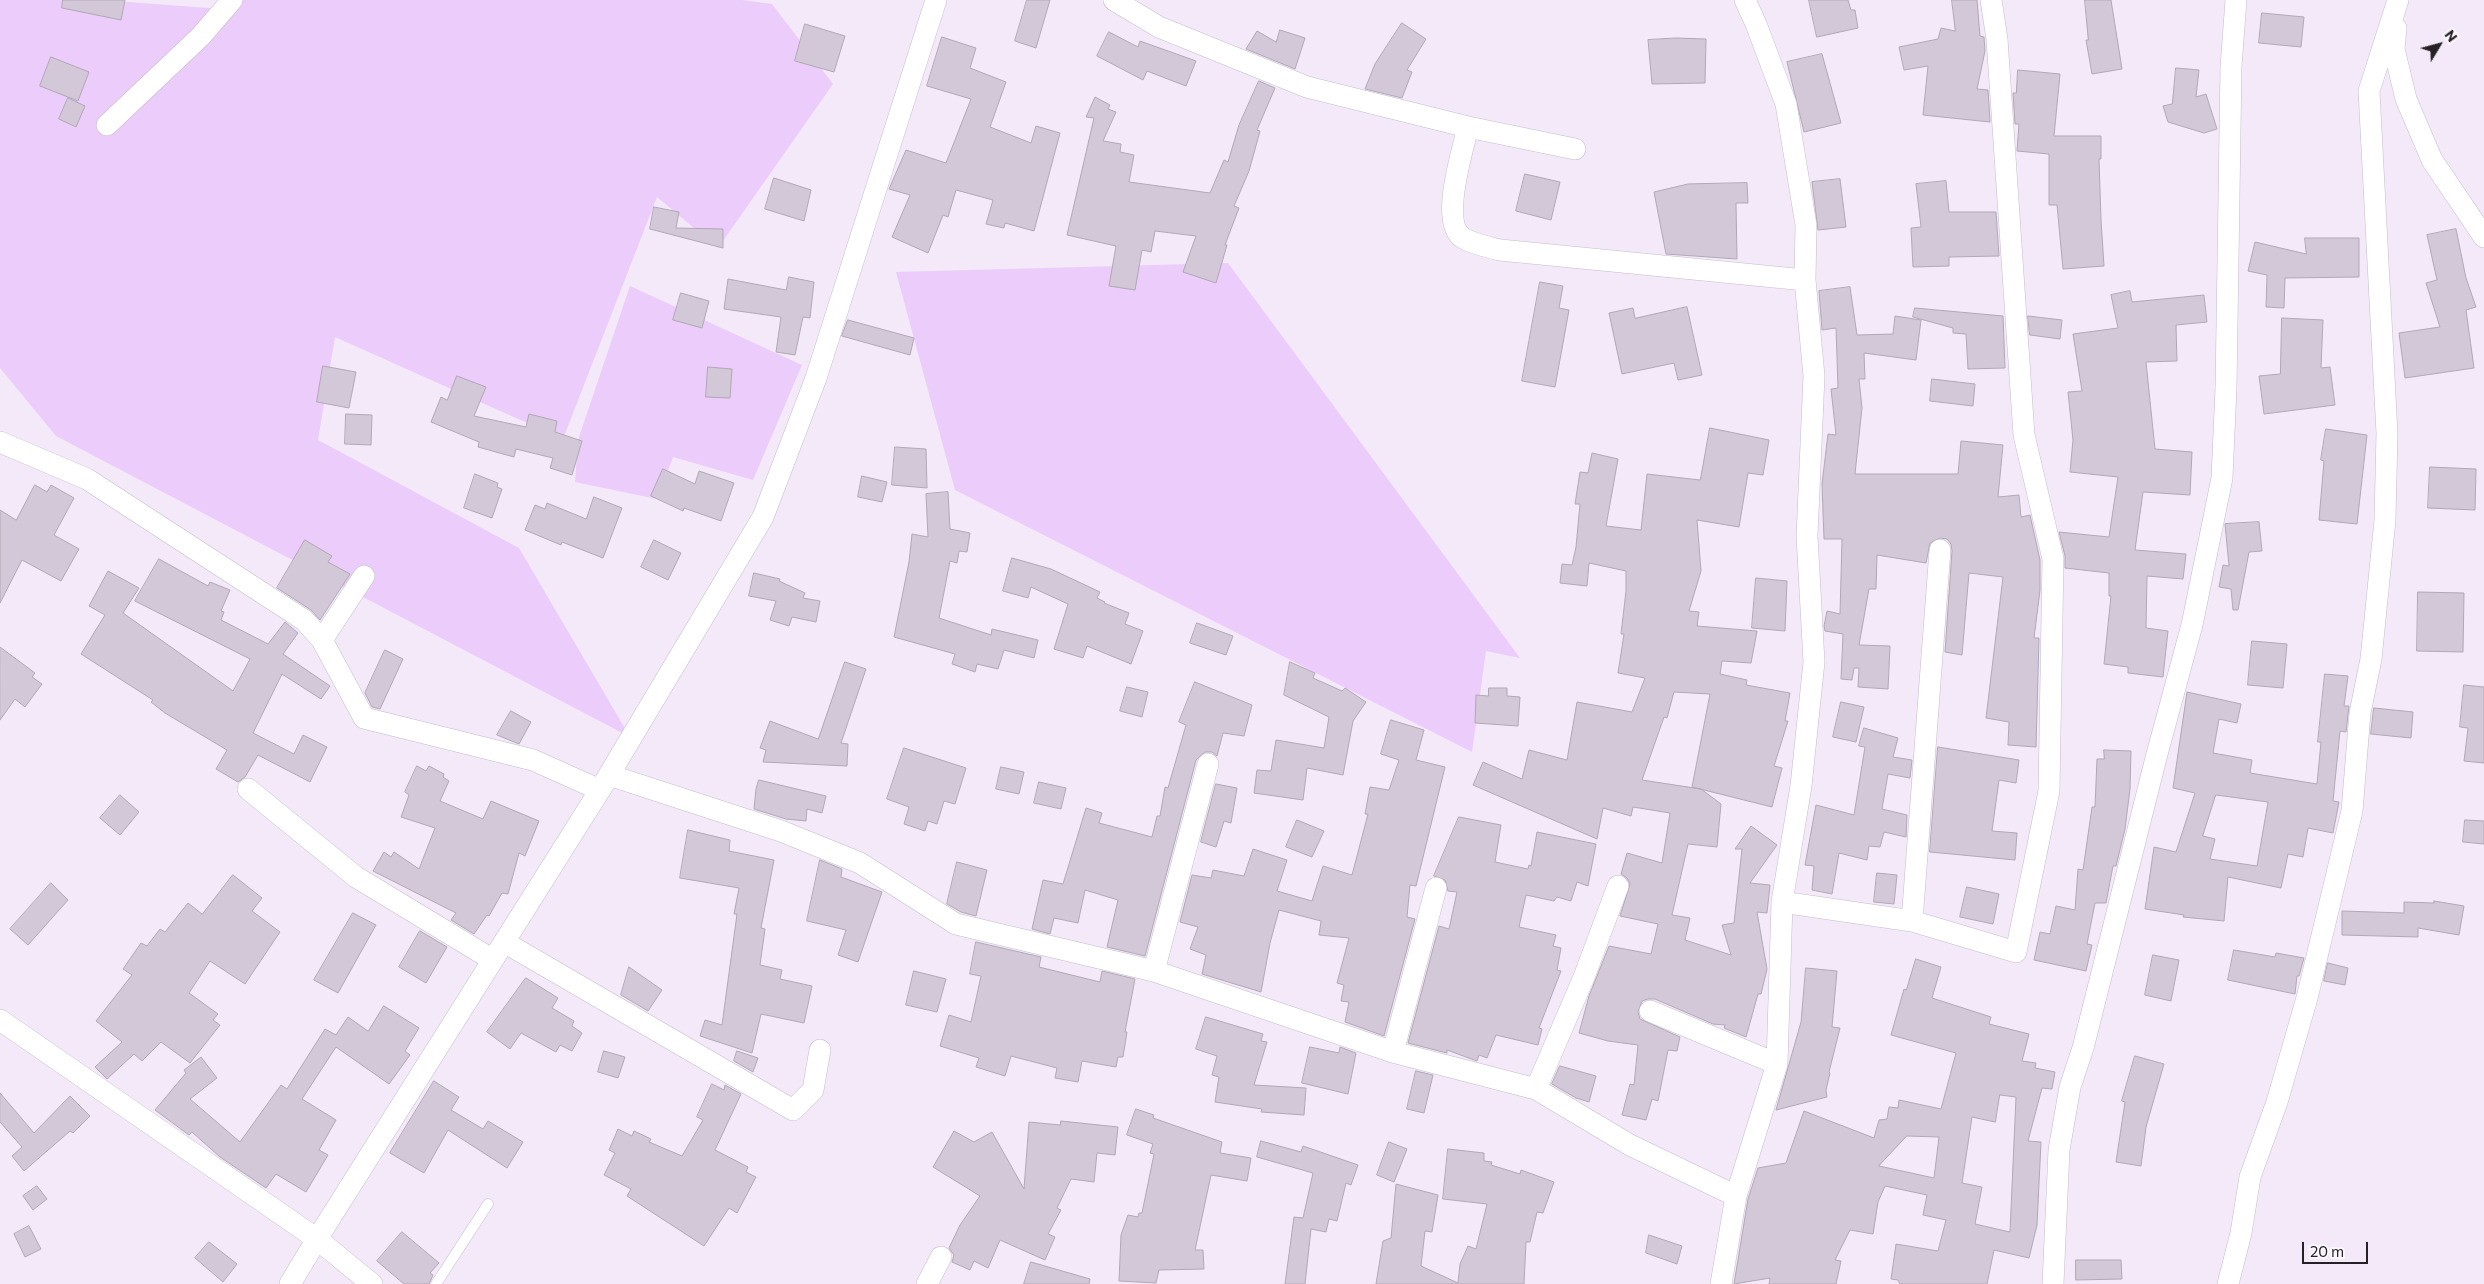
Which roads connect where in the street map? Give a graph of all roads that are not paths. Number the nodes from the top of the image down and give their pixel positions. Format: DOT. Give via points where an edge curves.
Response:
graph roads {
  1 [pos="232,0"];
  2 [pos="936,0"];
  3 [pos="1114,0"];
  4 [pos="1744,0"];
  5 [pos="1991,0"];
  6 [pos="2236,0"];
  7 [pos="2398,0"];
  8 [pos="107,125"];
  9 [pos="1468,127"];
  10 [pos="1575,149"];
  11 [pos="2484,237"];
  12 [pos="1805,280"];
  13 [pos="0,442"];
  14 [pos="1940,550"];
  15 [pos="364,576"];
  16 [pos="322,640"];
  17 [pos="1208,764"];
  18 [pos="604,782"];
  19 [pos="248,789"];
  20 [pos="1618,886"];
  21 [pos="1436,888"];
  22 [pos="1782,902"];
  23 [pos="1912,921"];
  24 [pos="504,942"];
  25 [pos="493,960"];
  26 [pos="1154,970"];
  27 [pos="1650,1011"];
  28 [pos="0,1020"];
  29 [pos="820,1050"];
  30 [pos="1393,1052"];
  31 [pos="1777,1064"];
  32 [pos="1536,1089"];
  33 [pos="1736,1196"];
  34 [pos="488,1204"];
  35 [pos="317,1239"];
  36 [pos="941,1257"];
  37 [pos="290,1284"];
  38 [pos="372,1284"];
  39 [pos="436,1284"];
  40 [pos="927,1284"];
  41 [pos="1721,1284"];
  42 [pos="2052,1284"];
  43 [pos="2228,1284"];
  1 -- 8 [label="street" via="201,36"];
  2 -- 18 [label="street" via="816,378 763,517"];
  3 -- 9 [label="street" via="1159,27 1307,87"];
  4 -- 12 [label="street" via="1786,104 1806,225"];
  5 -- 23 [label="street" via="1997,39 2024,435 2053,559 2049,791 2016,952"];
  6 -- 42 [label="street" via="2231,67 2222,478 2192,625 2083,1048 2070,1087 2059,1150"];
  7 -- 11 [label="street" via="2394,49 2406,99 2432,160"];
  7 -- 43 [label="street" via="2368,91 2386,433 2385,520 2371,659 2360,713 2352,811 2307,998 2277,1102 2250,1177 2241,1234"];
  9 -- 10 [label="street"];
  9 -- 12 [label="street" via="1454,192 1452,225 1462,238 1500,250"];
  12 -- 22 [label="street" via="1814,376 1807,536 1814,662 1802,786"];
  13 -- 16 [label="street" via="87,479 304,620"];
  14 -- 23 [label="street"];
  15 -- 16 [label="street"];
  16 -- 18 [label="street" via="364,718 533,760"];
  17 -- 26 [label="street"];
  18 -- 24 [label="street"];
  18 -- 26 [label="street" via="781,831 860,863 956,924"];
  19 -- 25 [label="street" via="356,877"];
  20 -- 32 [label="street" via="1591,960"];
  21 -- 30 [label="street"];
  22 -- 23 [label="street"];
  22 -- 31 [label="street"];
  24 -- 25 [label="street"];
  24 -- 29 [label="street" via="793,1110 813,1090"];
  25 -- 35 [label="street"];
  26 -- 30 [label="street"];
  27 -- 31 [label="street"];
  28 -- 35 [label="street"];
  30 -- 32 [label="street"];
  31 -- 33 [label="street"];
  32 -- 33 [label="street" via="1630,1145"];
  33 -- 41 [label="street"];
  34 -- 39 [label="lane"];
  35 -- 37 [label="street"];
  35 -- 38 [label="street"];
  36 -- 40 [label="street"];
}
